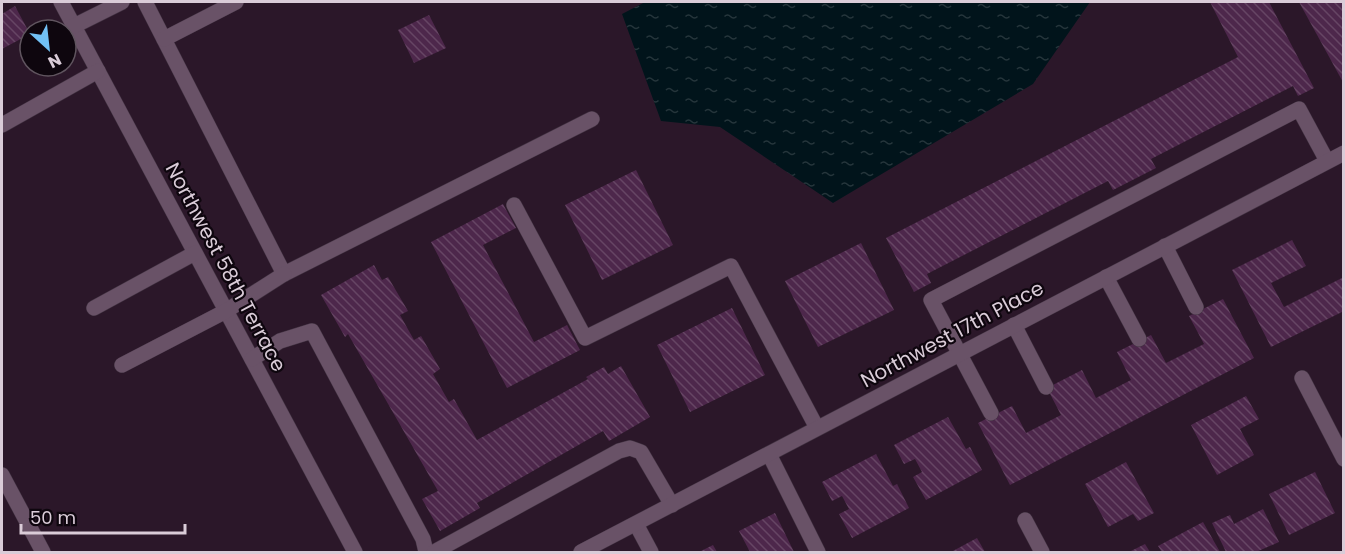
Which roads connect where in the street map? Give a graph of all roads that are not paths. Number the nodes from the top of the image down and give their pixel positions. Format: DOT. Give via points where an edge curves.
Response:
graph roads {
  1 [pos="61,2"];
  2 [pos="122,2"];
  3 [pos="145,2"];
  4 [pos="236,2"];
  5 [pos="70,18"];
  6 [pos="78,24"];
  7 [pos="78,34"];
  8 [pos="164,39"];
  9 [pos="98,71"];
  10 [pos="592,119"];
  11 [pos="2,125"];
  12 [pos="1344,153"];
  13 [pos="1327,161"];
  14 [pos="514,205"];
  15 [pos="1165,246"];
  16 [pos="195,253"];
  17 [pos="284,274"];
  18 [pos="1106,277"];
  19 [pos="1196,307"];
  20 [pos="94,308"];
  21 [pos="226,310"];
  22 [pos="1014,326"];
  23 [pos="1139,339"];
  24 [pos="959,354"];
  25 [pos="252,359"];
  26 [pos="122,365"];
  27 [pos="1302,378"];
  28 [pos="1046,387"];
  29 [pos="991,413"];
  30 [pos="817,428"];
  31 [pos="770,454"];
  32 [pos="1344,459"];
  33 [pos="2,475"];
  34 [pos="672,505"];
  35 [pos="1025,520"];
  36 [pos="636,524"];
  37 [pos="43,552"];
  38 [pos="355,552"];
  39 [pos="426,552"];
  40 [pos="434,552"];
  41 [pos="581,552"];
  42 [pos="651,552"];
  43 [pos="818,552"];
  44 [pos="1042,552"];
  1 -- 5 [label="street, Northwest 58th Terrace"];
  2 -- 6 [label="street"];
  3 -- 8 [label="street"];
  4 -- 8 [label="street"];
  7 -- 9 [label="street, Northwest 58th Terrace"];
  8 -- 17 [label="street"];
  9 -- 11 [label="street"];
  9 -- 16 [label="street, Northwest 58th Terrace"];
  10 -- 17 [label="street"];
  12 -- 13 [label="street, Northwest 17th Place"];
  13 -- 15 [label="street, Northwest 17th Place"];
  13 -- 24 [label="street" via="1299,109 931,300"];
  14 -- 30 [label="street" via="585,338 731,266"];
  15 -- 18 [label="street, Northwest 17th Place"];
  15 -- 19 [label="street"];
  16 -- 20 [label="street"];
  16 -- 21 [label="street, Northwest 58th Terrace"];
  17 -- 21 [label="street"];
  18 -- 22 [label="street, Northwest 17th Place"];
  18 -- 23 [label="street"];
  21 -- 25 [label="street, Northwest 58th Terrace"];
  21 -- 26 [label="street"];
  22 -- 24 [label="street, Northwest 17th Place"];
  22 -- 28 [label="street"];
  24 -- 29 [label="street"];
  24 -- 30 [label="street, Northwest 17th Place"];
  25 -- 38 [label="street, Northwest 58th Terrace"];
  25 -- 39 [label="street" via="280,341 312,331 386,466"];
  27 -- 32 [label="street"];
  30 -- 31 [label="street, Northwest 17th Place"];
  31 -- 34 [label="street, Northwest 17th Place"];
  31 -- 43 [label="street"];
  33 -- 37 [label="street"];
  34 -- 36 [label="street, Northwest 17th Place"];
  34 -- 40 [label="street" via="641,452 630,448"];
  35 -- 44 [label="street"];
  36 -- 41 [label="street, Northwest 17th Place"];
  36 -- 42 [label="street"];
}
